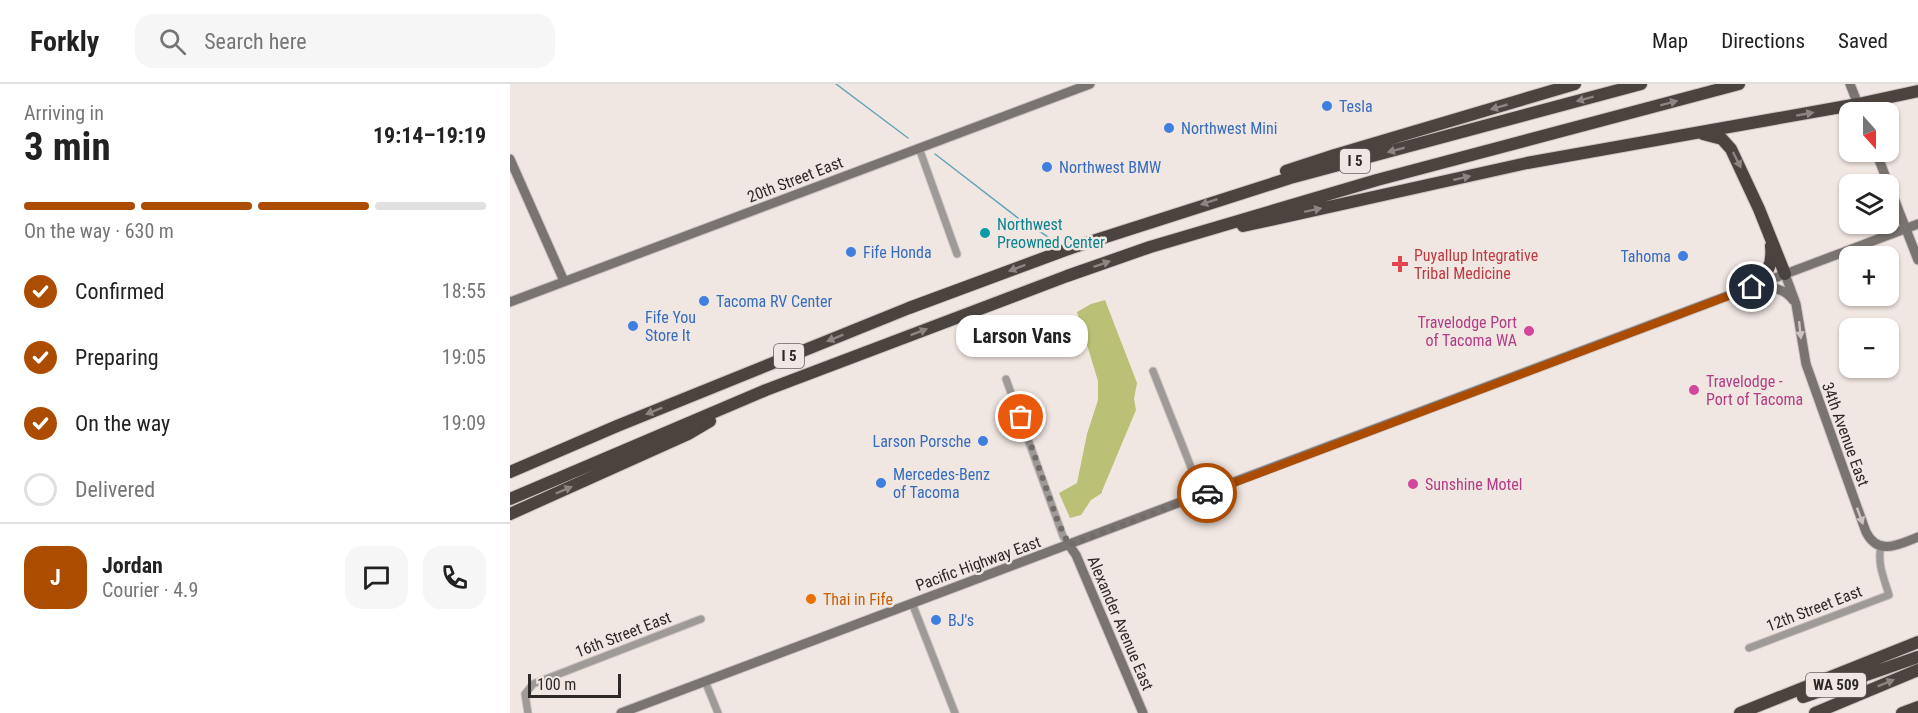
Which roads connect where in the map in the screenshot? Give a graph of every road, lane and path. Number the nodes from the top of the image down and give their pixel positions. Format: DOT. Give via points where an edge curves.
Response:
graph roads {
  1 [pos="1090,84"];
  2 [pos="1575,84"];
  3 [pos="1641,84"];
  4 [pos="1739,84"];
  5 [pos="1850,84"];
  6 [pos="1918,91"];
  7 [pos="1858,102"];
  8 [pos="1880,102"];
  9 [pos="1839,111"];
  10 [pos="1690,134"];
  11 [pos="919,148"];
  12 [pos="510,159"];
  13 [pos="1880,162"];
  14 [pos="1234,194"];
  15 [pos="1918,224"];
  16 [pos="1906,228"];
  17 [pos="1769,233"];
  18 [pos="1134,253"];
  19 [pos="957,254"];
  20 [pos="1918,260"];
  21 [pos="1785,274"];
  22 [pos="564,281"];
  23 [pos="1752,287"];
  24 [pos="510,302"];
  25 [pos="1796,304"];
  26 [pos="1153,371"];
  27 [pos="1006,379"];
  28 [pos="766,390"];
  29 [pos="510,472"];
  30 [pos="1202,495"];
  31 [pos="510,500"];
  32 [pos="510,514"];
  33 [pos="1918,537"];
  34 [pos="1069,545"];
  35 [pos="1881,546"];
  36 [pos="912,603"];
  37 [pos="701,619"];
  38 [pos="1918,642"];
  39 [pos="1749,648"];
  40 [pos="1918,657"];
  41 [pos="1918,670"];
  42 [pos="705,681"];
  43 [pos="1918,707"];
  44 [pos="624,712"];
  45 [pos="528,713"];
  46 [pos="718,713"];
  47 [pos="955,713"];
  48 [pos="1143,713"];
  49 [pos="1740,713"];
  50 [pos="1754,713"];
  51 [pos="1815,713"];
  52 [pos="1902,713"];
  1 -- 11 [label="main road, 20th Street East"];
  2 -- 14 [label="highway, one-way" via="1335,155 1267,178"];
  3 -- 14 [label="highway, I 5, one-way"];
  18 -- 4 [label="highway, I 5, one-way" via="1366,183"];
  5 -- 7 [label="main road"];
  6 -- 8 [label="highway"];
  10 -- 9 [label="highway, one-way"];
  10 -- 17 [label="highway, one-way" via="1717,136 1728,144"];
  18 -- 10 [label="highway, one-way" via="1527,163"];
  11 -- 19 [label="street"];
  11 -- 22 [label="main road, 20th Street East"];
  12 -- 22 [label="main road"];
  13 -- 16 [label="main road"];
  14 -- 29 [label="highway, I 5, one-way" via="909,308"];
  15 -- 16 [label="main road, Pacific Highway East"];
  16 -- 20 [label="main road"];
  16 -- 21 [label="main road, Pacific Highway East"];
  17 -- 21 [label="highway"];
  17 -- 23 [label="highway" via="1771,265"];
  28 -- 18 [label="highway, I 5, one-way"];
  21 -- 23 [label="main road, Pacific Highway East"];
  21 -- 25 [label="main road, 34th Avenue East"];
  22 -- 24 [label="main road, 20th Street East"];
  23 -- 25 [label="main road" via="1779,289"];
  23 -- 30 [label="main road, Pacific Highway East"];
  25 -- 35 [label="main road, 34th Avenue East, one-way" via="1803,355 1824,418 1866,532 1874,544"];
  26 -- 30 [label="street"];
  27 -- 34 [label="street, Alexander Avenue East"];
  28 -- 31 [label="highway, I 5"];
  32 -- 28 [label="highway, one-way" via="688,434"];
  30 -- 34 [label="main road, Pacific Highway East"];
  33 -- 35 [label="main road"];
  34 -- 36 [label="main road, Pacific Highway East"];
  34 -- 48 [label="main road, Alexander Avenue East"];
  35 -- 39 [label="street, 12th Street East" via="1880,566 1889,595"];
  36 -- 42 [label="main road, Pacific Highway East"];
  36 -- 47 [label="street"];
  37 -- 45 [label="street, 16th Street East" via="532,685 526,692"];
  38 -- 49 [label="highway"];
  40 -- 50 [label="highway, WA 509"];
  51 -- 41 [label="highway, WA 509, one-way"];
  42 -- 44 [label="main road, Pacific Highway East"];
  42 -- 46 [label="street"];
  43 -- 52 [label="highway"];
}
